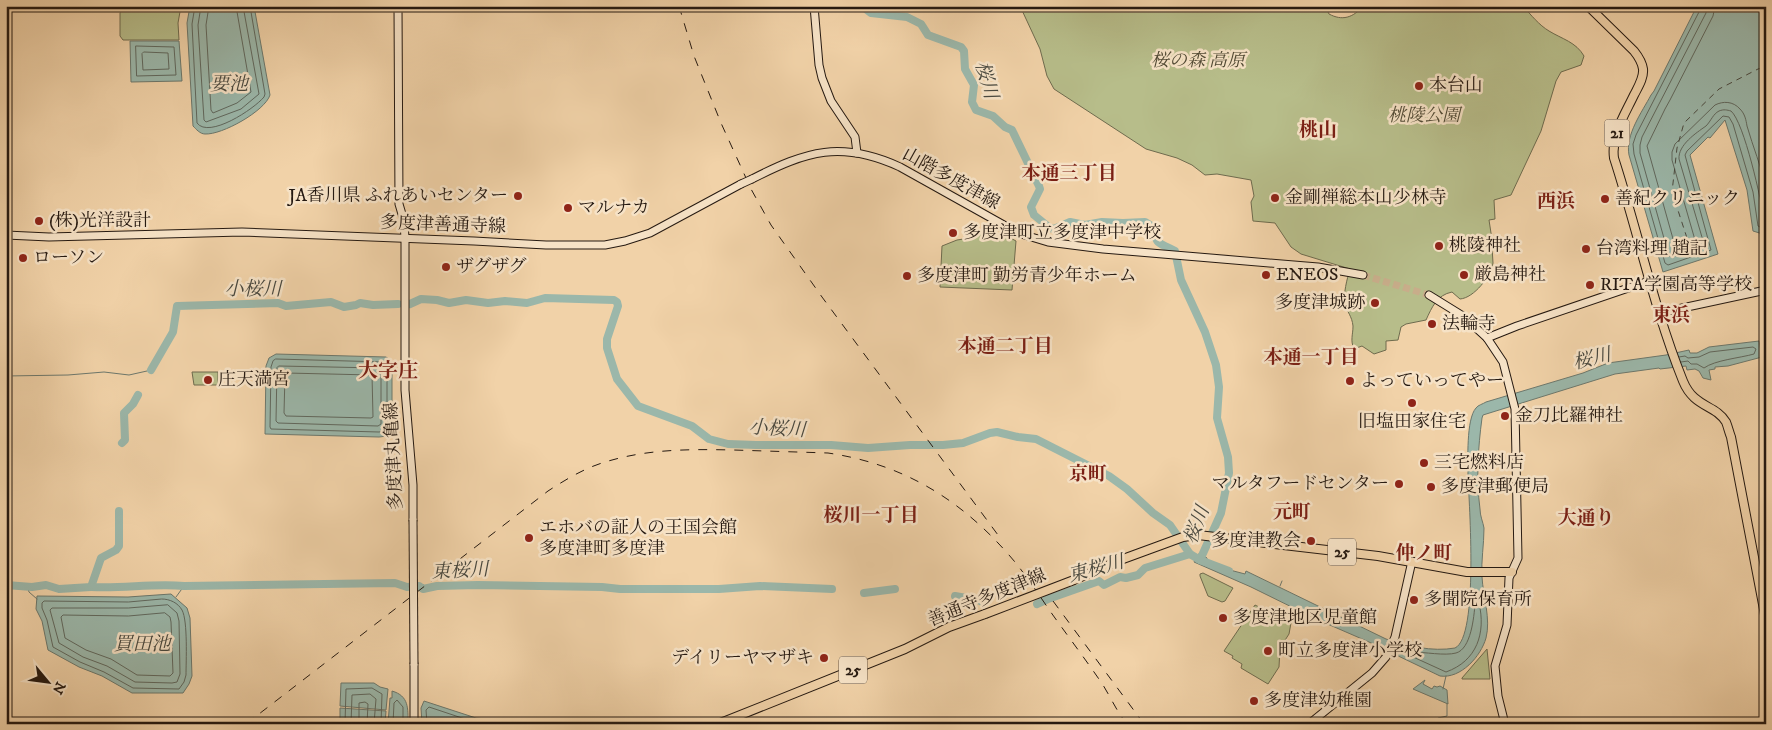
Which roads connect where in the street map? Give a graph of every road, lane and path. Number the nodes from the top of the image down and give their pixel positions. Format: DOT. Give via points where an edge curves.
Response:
graph roads {
  1 [pos="398,6"];
  2 [pos="814,6"];
  3 [pos="1588,6"];
  4 [pos="857,153"];
  5 [pos="6,236"];
  6 [pos="405,239"];
  7 [pos="1363,275"];
  8 [pos="1649,282"];
  9 [pos="1766,290"];
  10 [pos="1429,295"];
  11 [pos="1659,313"];
  12 [pos="1487,338"];
  13 [pos="1412,561"];
  14 [pos="1512,572"];
  15 [pos="1766,620"];
  16 [pos="414,724"];
  17 [pos="718,724"];
  18 [pos="1309,724"];
  19 [pos="1505,724"];
  1 -- 6 [label="main road, 多度津丸亀線" via="399,204"];
  2 -- 4 [label="main road" via="822,78 831,101 855,137"];
  3 -- 8 [label="main road, 21" via="1634,51 1643,68 1643,76 1613,145"];
  4 -- 6 [label="main road, 多度津善通寺線, bridge" via="807,155 784,163 650,233 613,244 546,245"];
  4 -- 7 [label="main road, 山階多度津線" via="900,167 1006,227 1034,239 1096,248 1318,267"];
  5 -- 6 [label="main road, 多度津善通寺線" via="242,232"];
  6 -- 16 [label="main road, 多度津丸亀線, bridge" via="405,390 413,485"];
  8 -- 11 [label="main road, 21"];
  8 -- 12 [label="main road"];
  9 -- 11 [label="main road"];
  10 -- 12 [label="main road" via="1463,316"];
  11 -- 15 [label="main road, 21" via="1688,392 1727,423"];
  12 -- 14 [label="main road" via="1500,357 1516,409 1518,558"];
  13 -- 14 [label="main road, 善通寺多度津線 / 25" via="1467,572"];
  13 -- 17 [label="main road, 善通寺多度津線 / 25, bridge" via="1207,535 1179,539 949,627 905,649"];
  13 -- 18 [label="main road" via="1393,640 1382,664"];
  14 -- 19 [label="main road" via="1507,625 1496,666 1498,696"];
}
